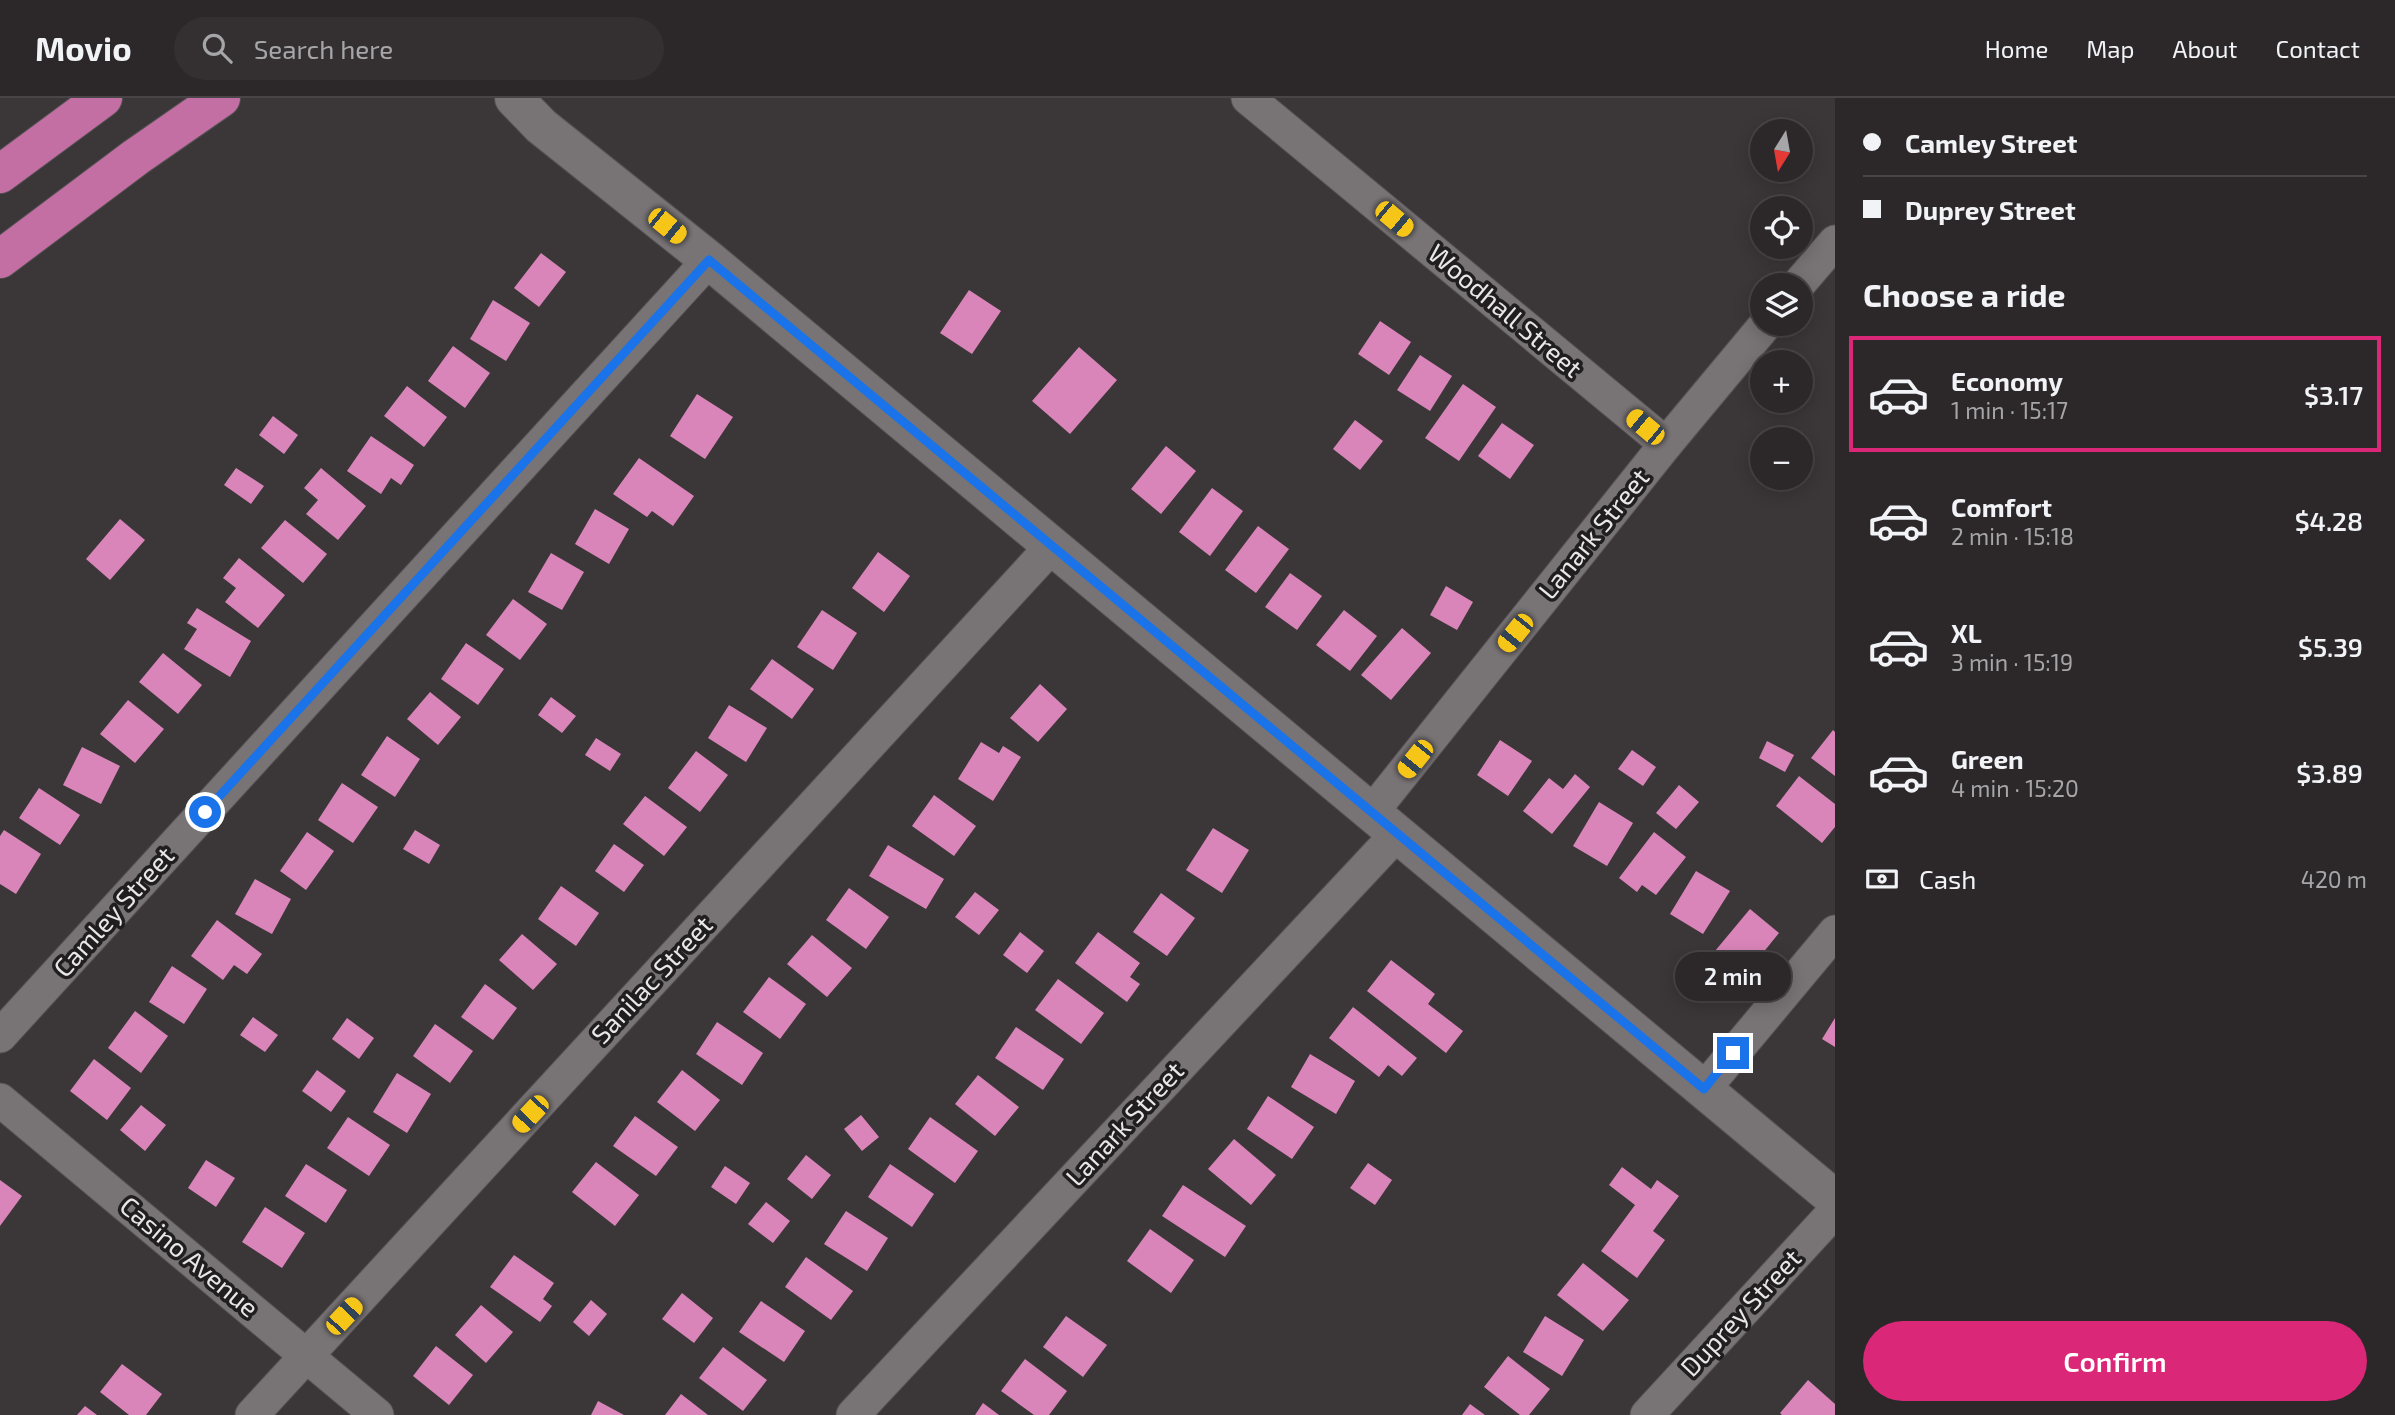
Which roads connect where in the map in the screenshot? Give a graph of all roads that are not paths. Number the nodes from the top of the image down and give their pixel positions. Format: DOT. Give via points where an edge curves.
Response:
graph roads {
  1 [pos="103,98"];
  2 [pos="221,98"];
  3 [pos="514,98"];
  4 [pos="1248,98"];
  5 [pos="0,174"];
  6 [pos="1835,242"];
  7 [pos="0,259"];
  8 [pos="709,260"];
  9 [pos="1808,273"];
  10 [pos="1756,336"];
  11 [pos="1665,444"];
  12 [pos="1053,545"];
  13 [pos="1384,823"];
  14 [pos="1835,932"];
  15 [pos="0,1036"];
  16 [pos="1704,1089"];
  17 [pos="0,1100"];
  18 [pos="1835,1199"];
  19 [pos="1835,1211"];
  20 [pos="307,1356"];
  21 [pos="252,1415"];
  22 [pos="377,1415"];
  23 [pos="853,1415"];
  24 [pos="1647,1415"];
  1 -- 5 [label="highway"];
  2 -- 7 [label="highway"];
  3 -- 8 [label="street" via="541,126"];
  4 -- 11 [label="street, Woodhall Street"];
  6 -- 9 [label="street"];
  8 -- 12 [label="street"];
  8 -- 15 [label="street, Camley Street"];
  10 -- 11 [label="street, Lanark Street"];
  11 -- 13 [label="street, Lanark Street"];
  12 -- 13 [label="street"];
  12 -- 20 [label="street, Sanilac Street"];
  13 -- 16 [label="street"];
  13 -- 23 [label="street, Lanark Street"];
  14 -- 16 [label="street"];
  16 -- 18 [label="street"];
  17 -- 20 [label="street, Casino Avenue"];
  19 -- 24 [label="street, Duprey Street"];
  20 -- 21 [label="street, Sanilac Street"];
  20 -- 22 [label="street, Casino Avenue"];
}
